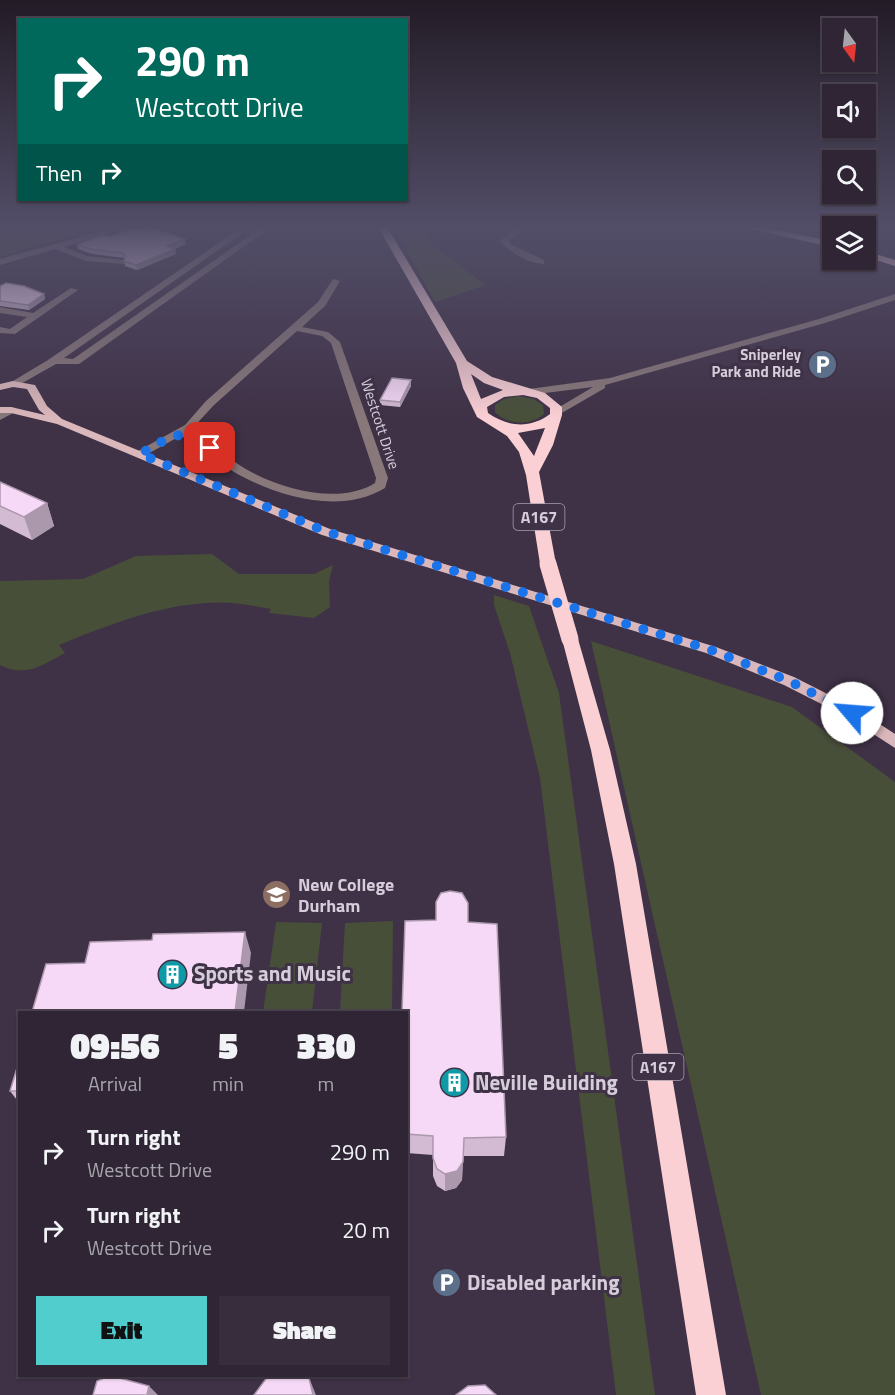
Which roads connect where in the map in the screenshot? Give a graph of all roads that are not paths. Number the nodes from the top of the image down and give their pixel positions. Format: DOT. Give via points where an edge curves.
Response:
graph roads {
  1 [pos="74,290"];
  2 [pos="156,290"];
  3 [pos="174,290"];
  4 [pos="327,290"];
  5 [pos="419,290"];
  6 [pos="895,295"];
  7 [pos="139,302"];
  8 [pos="154,304"];
  9 [pos="0,310"];
  10 [pos="35,316"];
  11 [pos="294,328"];
  12 [pos="0,330"];
  13 [pos="53,361"];
  14 [pos="462,363"];
  15 [pos="611,381"];
  16 [pos="6,384"];
  17 [pos="526,392"];
  18 [pos="35,393"];
  19 [pos="5,410"];
  20 [pos="556,413"];
  21 [pos="482,414"];
  22 [pos="0,417"];
  23 [pos="62,422"];
  24 [pos="498,425"];
  25 [pos="181,433"];
  26 [pos="140,454"];
  27 [pos="534,471"];
  28 [pos="895,742"];
  29 [pos="711,1395"];
  1 -- 10 [label="street"];
  2 -- 7 [label="street"];
  3 -- 8 [label="street"];
  4 -- 11 [label="street" via="322,303"];
  5 -- 14 [label="highway"];
  6 -- 15 [label="street" via="812,324"];
  7 -- 8 [label="street"];
  7 -- 13 [label="street"];
  8 -- 13 [label="street" via="75,362"];
  9 -- 10 [label="street"];
  10 -- 12 [label="street" via="12,332"];
  11 -- 25 [label="street"];
  11 -- 25 [label="street, Westcott Drive" via="325,334 335,342 382,478 377,489 334,497 287,490 237,469 201,439"];
  13 -- 16 [label="street" via="25,379"];
  13 -- 18 [label="street"];
  14 -- 17 [label="highway" via="488,380"];
  14 -- 21 [label="highway"];
  15 -- 17 [label="street"];
  15 -- 20 [label="street"];
  16 -- 18 [label="main road" via="27,386"];
  17 -- 20 [label="highway" via="550,400"];
  17 -- 21 [label="highway" via="492,397 481,406"];
  18 -- 19 [label="main road" via="30,401"];
  18 -- 23 [label="main road" via="43,408"];
  19 -- 22 [label="street"];
  19 -- 23 [label="main road"];
  20 -- 24 [label="highway" via="538,427"];
  20 -- 27 [label="highway, A167"];
  21 -- 24 [label="highway"];
  23 -- 26 [label="main road"];
  24 -- 27 [label="highway, A167" via="515,435"];
  25 -- 26 [label="street"];
  26 -- 28 [label="main road" via="327,532 711,650 789,681 852,713"];
  27 -- 29 [label="highway, A167, bridge" via="548,564 582,674 625,864"];
}
